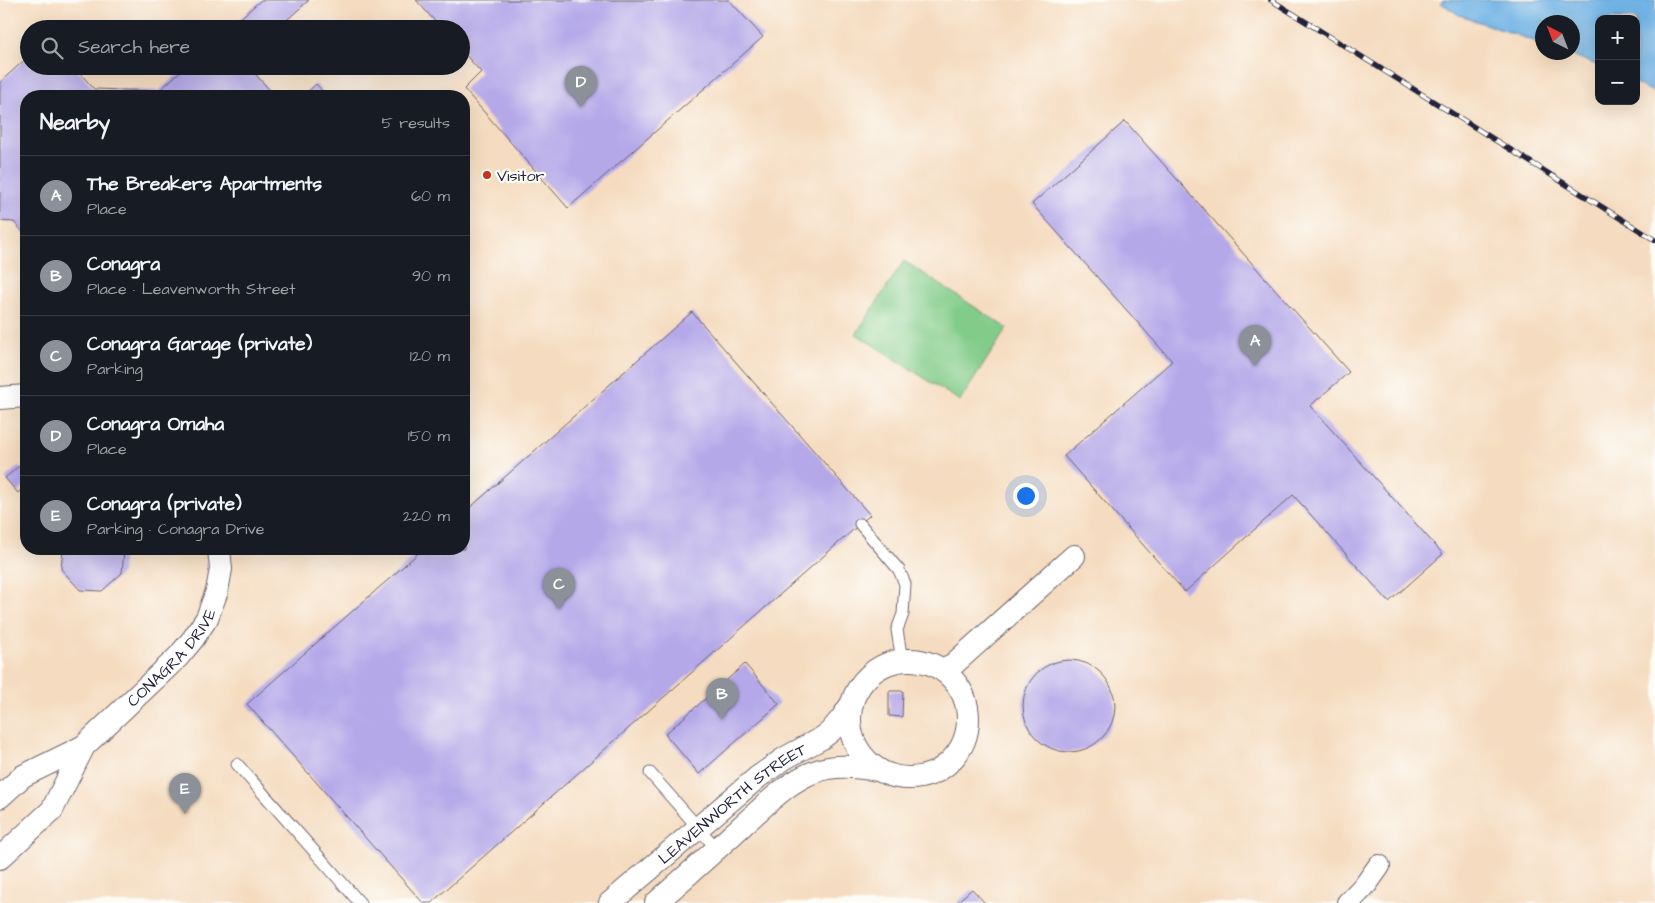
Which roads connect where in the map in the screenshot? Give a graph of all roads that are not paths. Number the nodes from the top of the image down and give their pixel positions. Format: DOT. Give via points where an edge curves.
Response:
graph roads {
  1 [pos="20,396"];
  2 [pos="0,398"];
  3 [pos="860,524"];
  4 [pos="219,555"];
  5 [pos="1074,556"];
  6 [pos="902,660"];
  7 [pos="946,671"];
  8 [pos="852,703"];
  9 [pos="84,746"];
  10 [pos="237,764"];
  11 [pos="878,770"];
  12 [pos="650,773"];
  13 [pos="0,797"];
  14 [pos="698,827"];
  15 [pos="717,849"];
  16 [pos="0,858"];
  17 [pos="1379,866"];
  18 [pos="360,903"];
  19 [pos="610,903"];
  20 [pos="656,903"];
  21 [pos="1348,903"];
  1 -- 2 [label="street"];
  3 -- 6 [label="lane" via="899,570 905,584 903,614 897,630"];
  4 -- 9 [label="street, CONAGRA DRIVE" via="217,591 207,618 193,639 155,680"];
  5 -- 7 [label="street"];
  6 -- 7 [label="street, LEAVENWORTH STREET" via="922,660"];
  6 -- 8 [label="street, LEAVENWORTH STREET" via="873,671 860,685"];
  7 -- 11 [label="street, LEAVENWORTH STREET" via="960,688 968,706 966,736 957,754 935,772 918,777 898,777"];
  8 -- 11 [label="street, LEAVENWORTH STREET" via="850,722 854,741 863,756"];
  8 -- 14 [label="street, LEAVENWORTH STREET" via="830,732 769,769"];
  9 -- 13 [label="street, CONAGRA DRIVE" via="23,776"];
  9 -- 16 [label="street, CONAGRA DRIVE" via="52,810"];
  10 -- 18 [label="lane"];
  11 -- 15 [label="street, LEAVENWORTH STREET" via="835,767 800,778"];
  12 -- 14 [label="lane"];
  14 -- 15 [label="lane"];
  14 -- 19 [label="street, LEAVENWORTH STREET"];
  15 -- 20 [label="street, LEAVENWORTH STREET"];
  17 -- 21 [label="street"];
}
